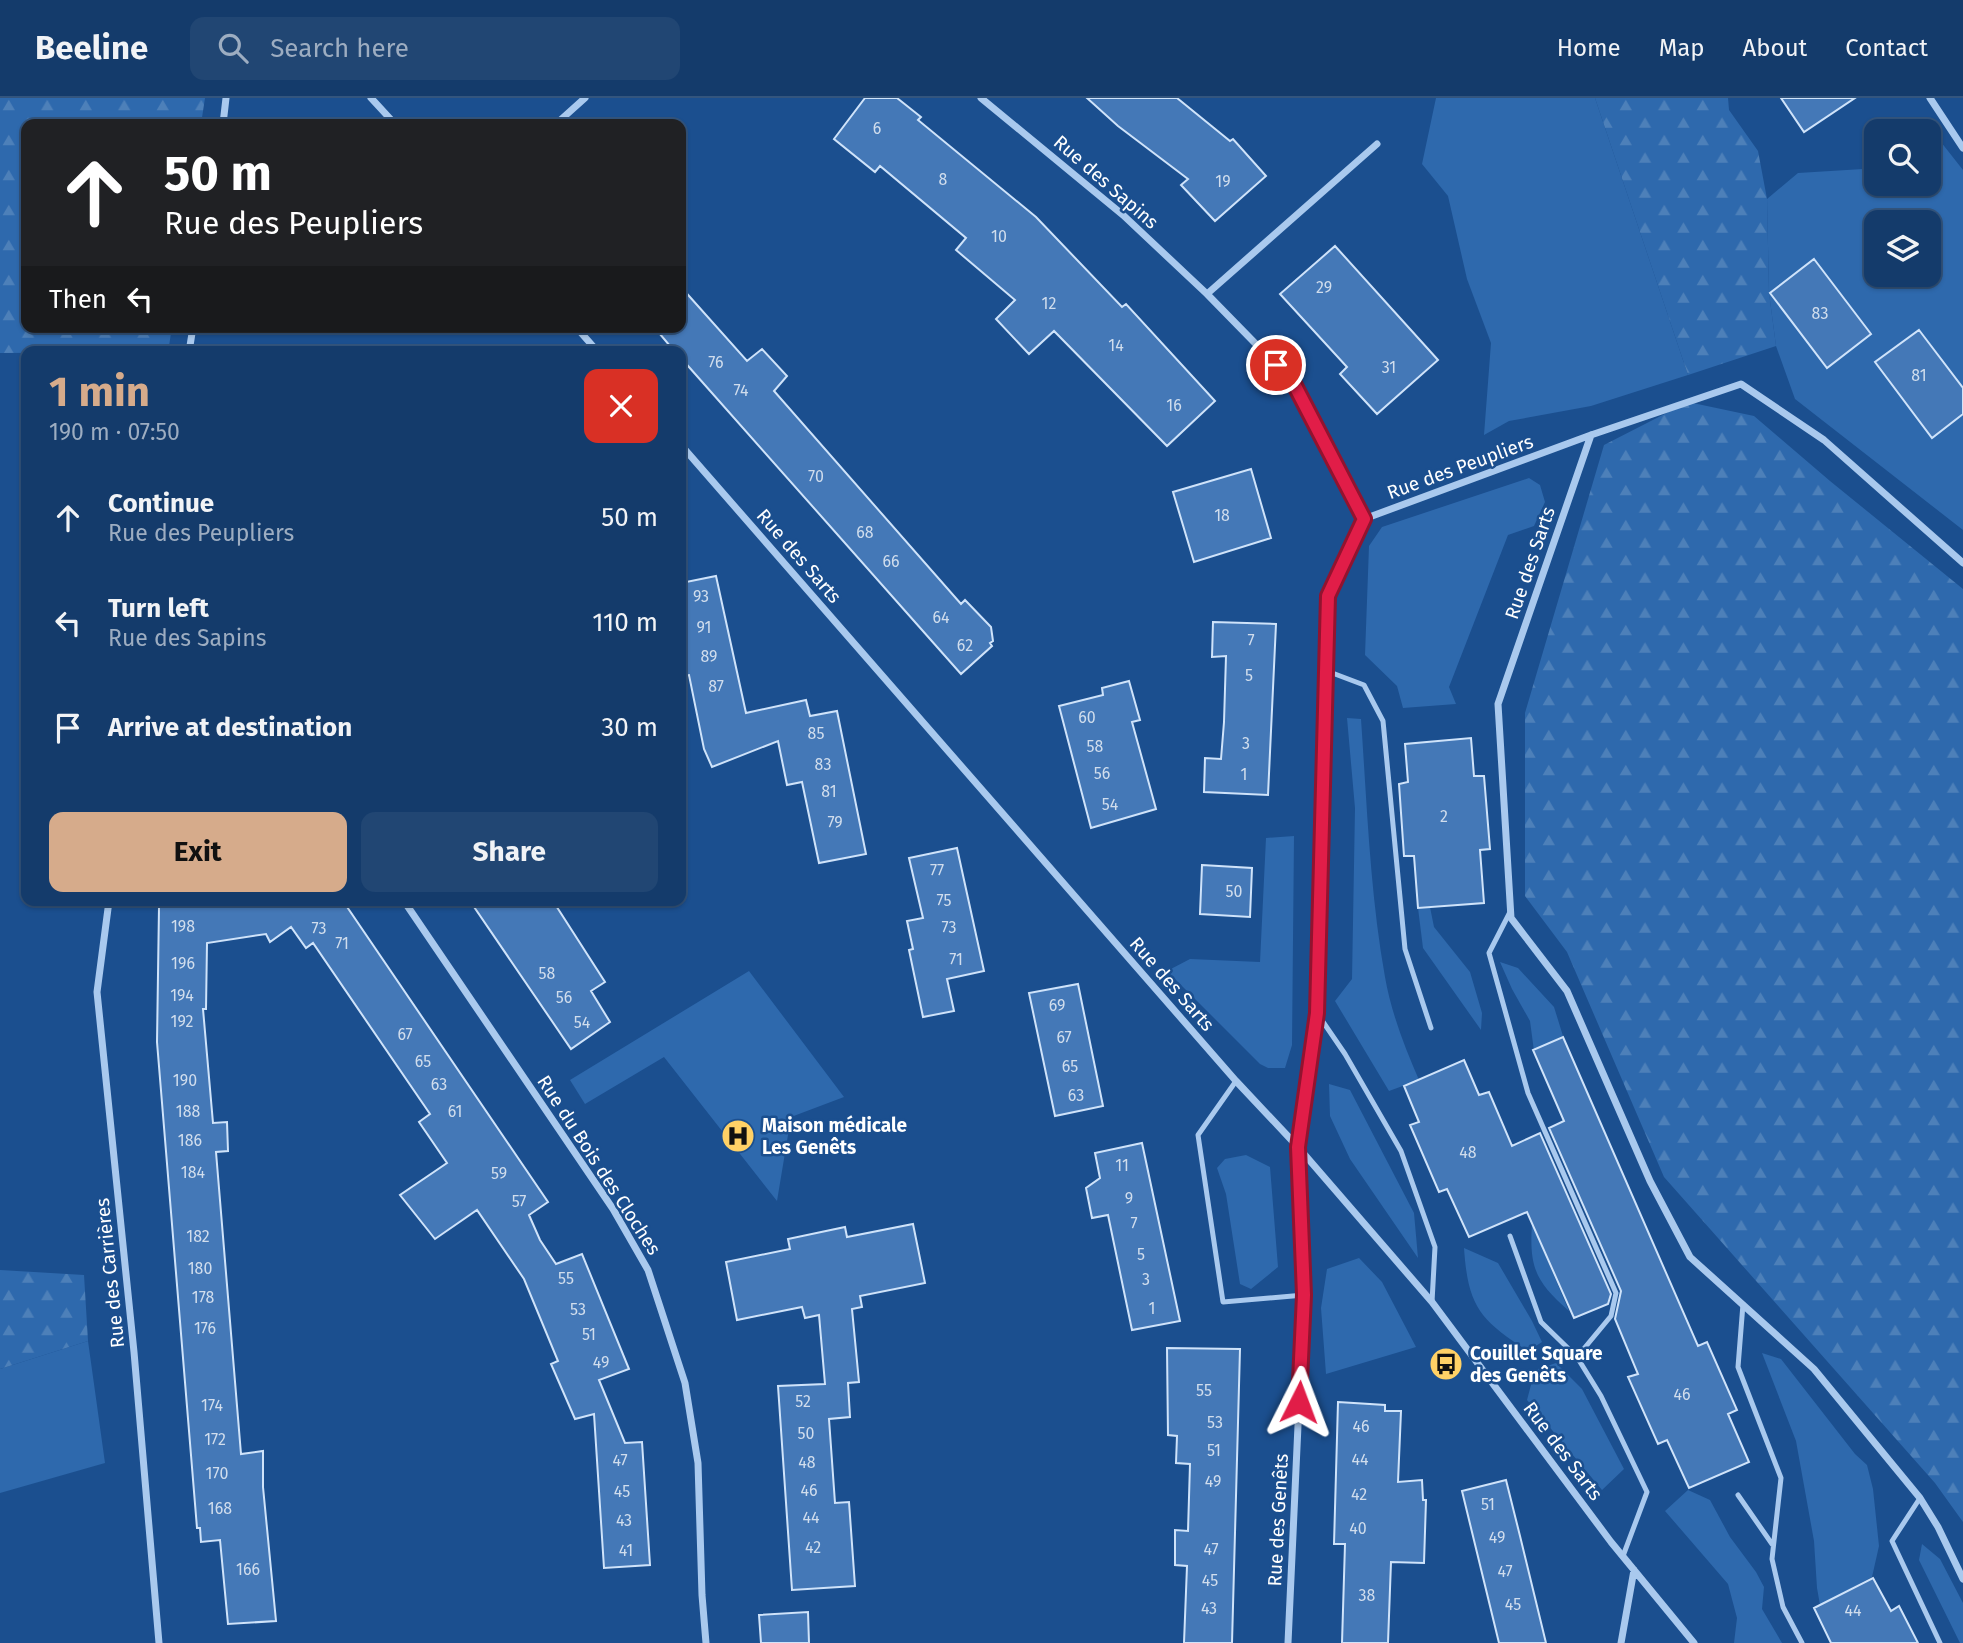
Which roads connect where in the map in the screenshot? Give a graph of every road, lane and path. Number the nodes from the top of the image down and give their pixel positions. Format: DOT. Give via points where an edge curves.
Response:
graph roads {
  1 [pos="226,98"];
  2 [pos="371,98"];
  3 [pos="585,98"];
  4 [pos="981,98"];
  5 [pos="1930,98"];
  6 [pos="224,119"];
  7 [pos="390,119"];
  8 [pos="562,119"];
  9 [pos="1377,144"];
  10 [pos="1963,148"];
  11 [pos="1207,295"];
  12 [pos="1591,435"];
  13 [pos="686,451"];
  14 [pos="1364,519"];
  15 [pos="1963,563"];
  16 [pos="1327,671"];
  17 [pos="108,906"];
  18 [pos="407,906"];
  19 [pos="1511,910"];
  20 [pos="1317,1013"];
  21 [pos="1431,1028"];
  22 [pos="1236,1081"];
  23 [pos="1298,1147"];
  24 [pos="1510,1236"];
  25 [pos="1304,1295"];
  26 [pos="1432,1302"];
  27 [pos="1742,1303"];
  28 [pos="1577,1357"];
  29 [pos="1738,1495"];
  30 [pos="1920,1499"];
  31 [pos="1772,1544"];
  32 [pos="1623,1556"];
  33 [pos="1634,1570"];
  34 [pos="1963,1579"];
  35 [pos="159,1643"];
  36 [pos="706,1643"];
  37 [pos="1288,1643"];
  38 [pos="1621,1643"];
  39 [pos="1694,1643"];
  40 [pos="1802,1643"];
  41 [pos="1940,1643"];
  1 -- 6 [label="street"];
  2 -- 7 [label="street"];
  3 -- 8 [label="street"];
  4 -- 11 [label="street, Rue des Sapins" via="1123,215"];
  5 -- 10 [label="street"];
  9 -- 11 [label="street"];
  11 -- 14 [label="street, Rue des Sapins" via="1293,382"];
  12 -- 14 [label="street, Rue des Peupliers"];
  12 -- 15 [label="street, Rue des Peupliers" via="1741,384 1824,440"];
  12 -- 19 [label="street, Rue des Sarts" via="1498,704"];
  13 -- 22 [label="street, Rue des Sarts"];
  14 -- 16 [label="street" via="1328,596"];
  16 -- 20 [label="street"];
  16 -- 21 [label="lane" via="1364,685 1383,721 1405,949"];
  17 -- 35 [label="street, Rue des Carrières" via="97,992"];
  18 -- 36 [label="street, Rue du Bois des Cloches" via="613,1209 648,1270 685,1383 698,1463"];
  19 -- 27 [label="street, Rue des Sarts" via="1511,918 1567,991 1650,1181 1690,1257"];
  19 -- 28 [label="lane" via="1489,953 1503,1007 1528,1093 1616,1293 1611,1316"];
  20 -- 23 [label="street"];
  20 -- 26 [label="lane" via="1401,1151 1435,1247"];
  22 -- 23 [label="street, Rue des Sarts"];
  22 -- 25 [label="lane" via="1198,1135 1223,1302"];
  23 -- 25 [label="street, Rue des Genêts"];
  23 -- 26 [label="street, Rue des Sarts"];
  24 -- 28 [label="lane" via="1541,1322"];
  25 -- 37 [label="street, Rue des Genêts"];
  26 -- 32 [label="street, Rue des Sarts"];
  27 -- 30 [label="street, Rue des Sarts" via="1814,1369"];
  27 -- 31 [label="lane" via="1738,1367 1781,1478"];
  28 -- 32 [label="lane" via="1647,1492"];
  29 -- 31 [label="lane"];
  30 -- 34 [label="street, Rue des Sarts"];
  30 -- 41 [label="lane" via="1892,1541"];
  31 -- 40 [label="lane" via="1783,1607"];
  32 -- 33 [label="street, Rue des Sarts"];
  33 -- 38 [label="street"];
  33 -- 39 [label="street, Rue des Sarts"];
}
